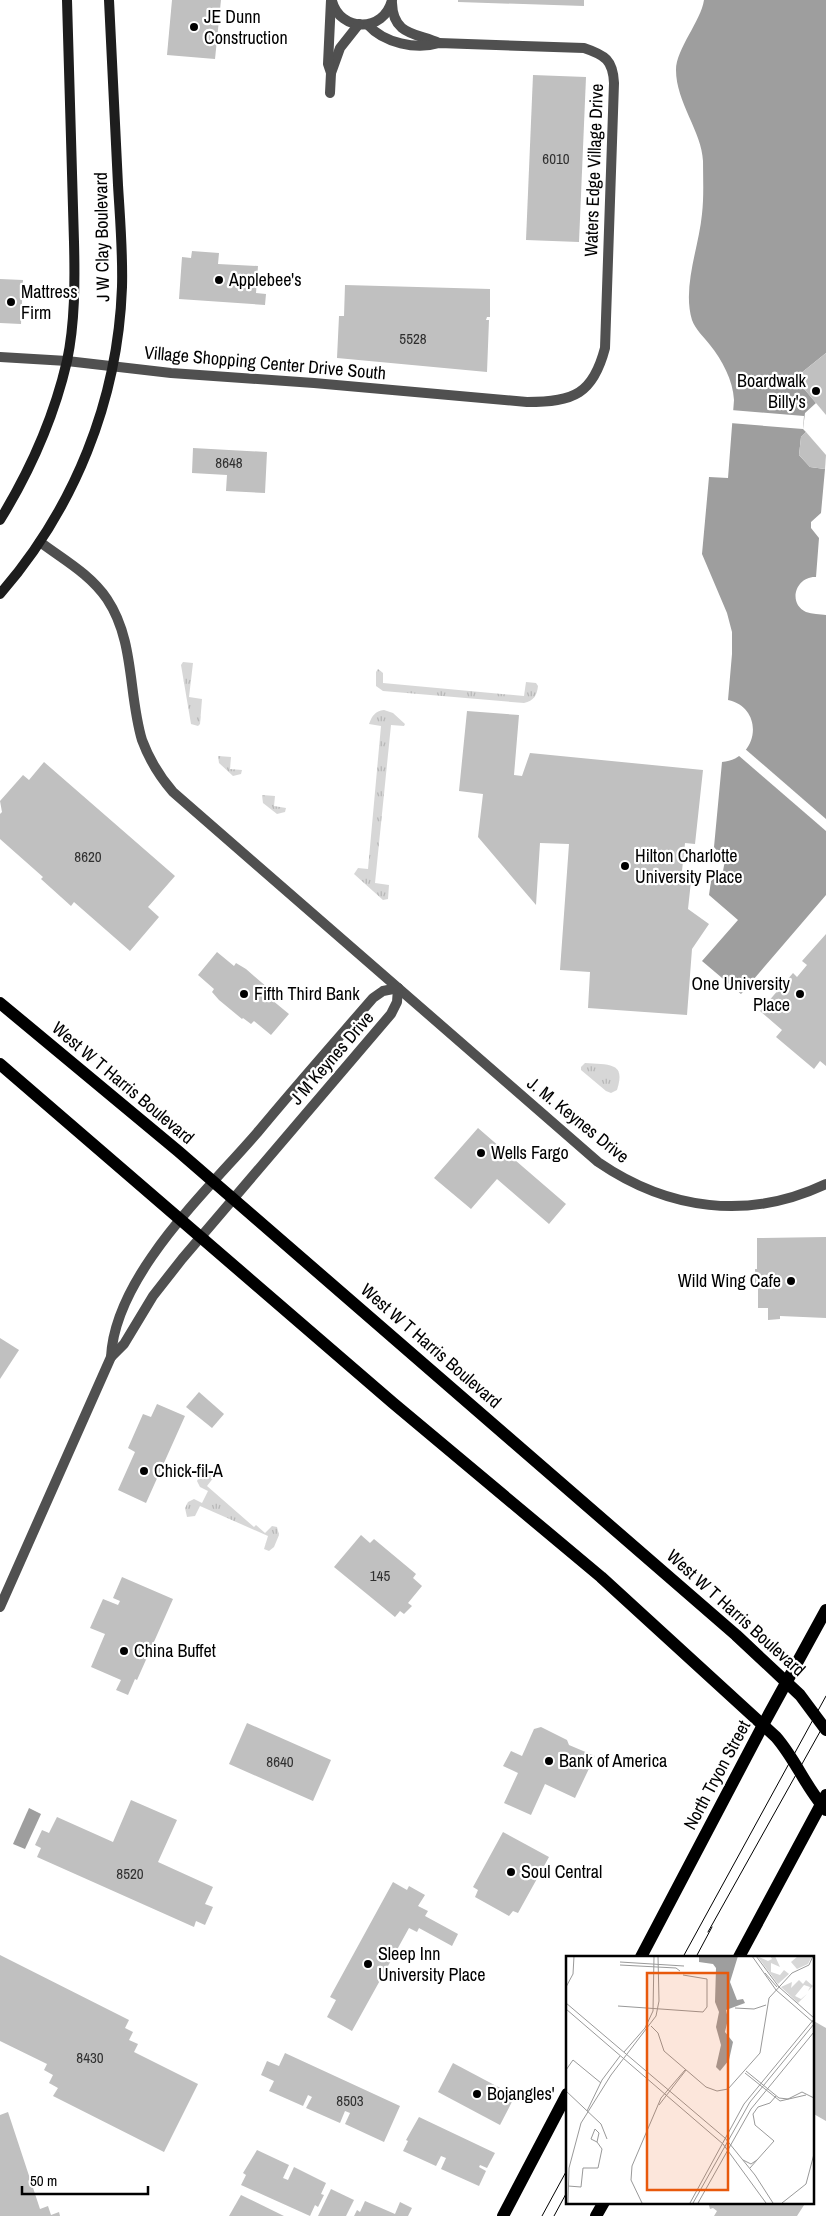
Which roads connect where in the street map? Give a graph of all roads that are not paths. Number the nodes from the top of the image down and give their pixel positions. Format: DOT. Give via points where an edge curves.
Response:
graph roads {
  1 [pos="66,0"];
  2 [pos="109,0"];
  3 [pos="331,0"];
  4 [pos="392,0"];
  5 [pos="363,25"];
  6 [pos="439,43"];
  7 [pos="331,73"];
  8 [pos="330,93"];
  9 [pos="0,357"];
  10 [pos="67,361"];
  11 [pos="112,366"];
  12 [pos="527,402"];
  13 [pos="0,520"];
  14 [pos="40,542"];
  15 [pos="0,594"];
  16 [pos="398,988"];
  17 [pos="0,1003"];
  18 [pos="0,1064"];
  19 [pos="213,1182"];
  20 [pos="826,1184"];
  21 [pos="233,1199"];
  22 [pos="181,1219"];
  23 [pos="201,1236"];
  24 [pos="110,1357"];
  25 [pos="0,1607"];
  26 [pos="826,1610"];
  27 [pos="787,1682"];
  28 [pos="763,1725"];
  29 [pos="826,1730"];
  30 [pos="824,1803"];
  31 [pos="642,1956"];
  32 [pos="740,1956"];
  33 [pos="566,2096"];
  34 [pos="603,2204"];
  35 [pos="503,2216"];
  36 [pos="596,2216"];
  1 -- 10 [label="street, J W Clay Boulevard" via="74,268"];
  2 -- 11 [label="street, J W Clay Boulevard" via="122,288"];
  3 -- 5 [label="street, Waters Edge Village Drive" via="338,14"];
  3 -- 7 [label="street" via="328,64"];
  4 -- 5 [label="street" via="386,14"];
  4 -- 6 [label="street, Waters Edge Village Drive" via="394,18 407,32"];
  5 -- 6 [label="street, Waters Edge Village Drive" via="376,34 404,44 428,47"];
  5 -- 7 [label="street" via="340,48"];
  6 -- 12 [label="street, Waters Edge Village Drive" via="584,48 598,52 613,70 605,348 599,370 587,386 569,398"];
  7 -- 8 [label="street"];
  9 -- 10 [label="street, Village Shopping Center Drive South"];
  10 -- 11 [label="street, Village Shopping Center Drive South"];
  10 -- 13 [label="street, J W Clay Boulevard" via="30,467"];
  11 -- 12 [label="street, Village Shopping Center Drive South"];
  11 -- 14 [label="street, J W Clay Boulevard" via="102,413 83,464"];
  14 -- 15 [label="street, J W Clay Boulevard"];
  14 -- 16 [label="street, J. M. Keynes Drive" via="87,576 113,610 124,634 142,739 150,759 168,786"];
  16 -- 19 [label="street, J M Keynes Drive" via="373,998"];
  16 -- 20 [label="street, J. M. Keynes Drive" via="598,1162 647,1190 696,1204 730,1206 775,1202"];
  16 -- 21 [label="street, J M Keynes Drive" via="397,1002 391,1014"];
  17 -- 19 [label="main road, West W T Harris Boulevard"];
  18 -- 22 [label="main road"];
  19 -- 21 [label="main road, West W T Harris Boulevard"];
  19 -- 22 [label="street, J M Keynes Drive"];
  21 -- 23 [label="street, J M Keynes Drive"];
  21 -- 27 [label="main road, West W T Harris Boulevard"];
  22 -- 23 [label="main road"];
  22 -- 24 [label="street, J M Keynes Drive" via="138,1278 116,1325"];
  23 -- 24 [label="street, J M Keynes Drive" via="153,1296 124,1344"];
  23 -- 28 [label="main road" via="429,1434 601,1577"];
  24 -- 25 [label="street"];
  26 -- 27 [label="main road, North Tryon Street"];
  27 -- 28 [label="main road, North Tryon Street"];
  27 -- 29 [label="main road, West W T Harris Boulevard" via="812,1708"];
  28 -- 30 [label="main road" via="786,1749"];
  28 -- 31 [label="main road, North Tryon Street"];
  30 -- 32 [label="main road"];
  33 -- 35 [label="main road"];
  34 -- 36 [label="main road"];
}
